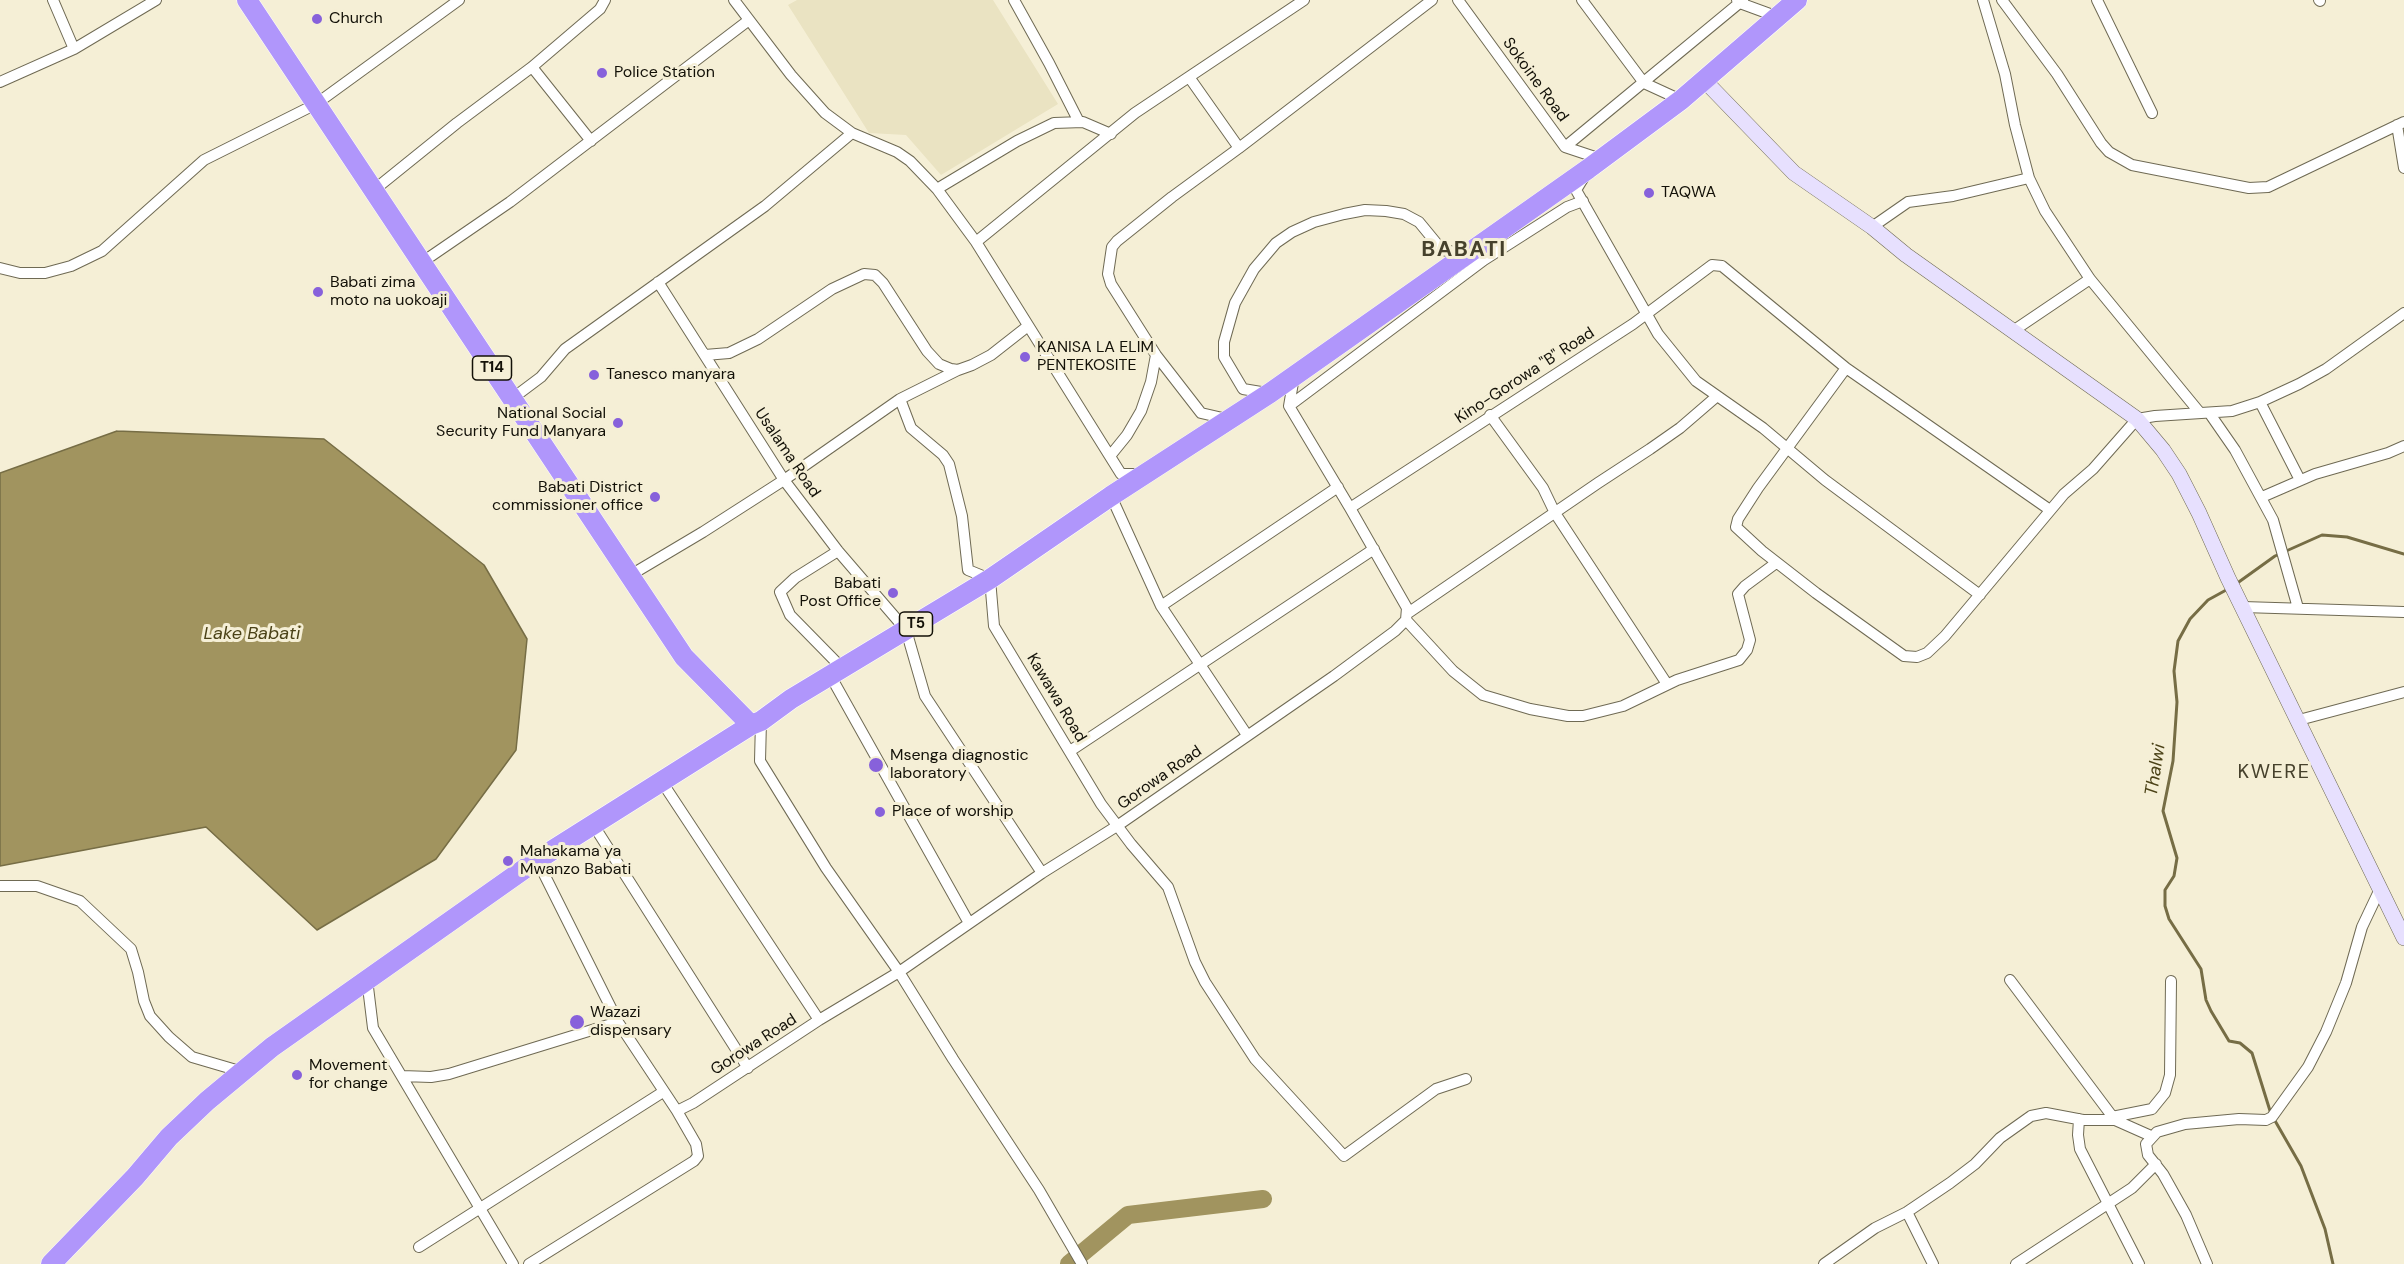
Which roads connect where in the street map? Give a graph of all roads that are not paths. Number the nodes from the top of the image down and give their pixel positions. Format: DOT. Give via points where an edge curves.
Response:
graph roads {
  1 [pos="53,0"];
  2 [pos="156,0"];
  3 [pos="247,0"];
  4 [pos="459,0"];
  5 [pos="605,0"];
  6 [pos="734,0"];
  7 [pos="1014,0"];
  8 [pos="1304,0"];
  9 [pos="1432,0"];
  10 [pos="1458,0"];
  11 [pos="1582,0"];
  12 [pos="1797,0"];
  13 [pos="1983,0"];
  14 [pos="2002,0"];
  15 [pos="2097,0"];
  16 [pos="1740,1"];
  17 [pos="1778,17"];
  18 [pos="749,20"];
  19 [pos="74,49"];
  20 [pos="532,67"];
  21 [pos="1189,77"];
  22 [pos="1704,80"];
  23 [pos="0,82"];
  24 [pos="1644,83"];
  25 [pos="1681,100"];
  26 [pos="316,104"];
  27 [pos="2152,112"];
  28 [pos="1078,120"];
  29 [pos="2401,123"];
  30 [pos="852,134"];
  31 [pos="1111,134"];
  32 [pos="591,141"];
  33 [pos="1565,147"];
  34 [pos="1239,148"];
  35 [pos="1594,164"];
  36 [pos="2404,168"];
  37 [pos="2029,178"];
  38 [pos="938,189"];
  39 [pos="374,190"];
  40 [pos="1583,201"];
  41 [pos="1872,227"];
  42 [pos="976,242"];
  43 [pos="1476,257"];
  44 [pos="421,263"];
  45 [pos="0,268"];
  46 [pos="2090,279"];
  47 [pos="658,282"];
  48 [pos="2404,313"];
  49 [pos="1646,314"];
  50 [pos="1028,326"];
  51 [pos="2013,331"];
  52 [pos="705,355"];
  53 [pos="1156,355"];
  54 [pos="1846,368"];
  55 [pos="958,370"];
  56 [pos="1294,376"];
  57 [pos="1270,393"];
  58 [pos="1716,397"];
  59 [pos="513,398"];
  60 [pos="900,399"];
  61 [pos="2259,402"];
  62 [pos="1289,406"];
  63 [pos="2205,413"];
  64 [pos="1490,415"];
  65 [pos="2137,419"];
  66 [pos="1230,420"];
  67 [pos="2404,446"];
  68 [pos="1787,450"];
  69 [pos="1110,456"];
  70 [pos="1146,474"];
  71 [pos="784,480"];
  72 [pos="2300,480"];
  73 [pos="1338,487"];
  74 [pos="1111,496"];
  75 [pos="2262,497"];
  76 [pos="1350,508"];
  77 [pos="2050,510"];
  78 [pos="1555,513"];
  79 [pos="1374,549"];
  80 [pos="838,551"];
  81 [pos="1776,563"];
  82 [pos="629,576"];
  83 [pos="990,579"];
  84 [pos="1980,595"];
  85 [pos="2240,601"];
  86 [pos="1161,606"];
  87 [pos="2298,608"];
  88 [pos="2404,612"];
  89 [pos="1407,616"];
  90 [pos="906,630"];
  91 [pos="684,657"];
  92 [pos="1199,664"];
  93 [pos="836,672"];
  94 [pos="1667,684"];
  95 [pos="2404,692"];
  96 [pos="791,699"];
  97 [pos="2299,720"];
  98 [pos="756,723"];
  99 [pos="1247,735"];
  100 [pos="1070,751"];
  101 [pos="662,782"];
  102 [pos="609,814"];
  103 [pos="1117,826"];
  104 [pos="537,860"];
  105 [pos="1042,873"];
  106 [pos="0,886"];
  107 [pos="2380,889"];
  108 [pos="969,923"];
  109 [pos="2404,938"];
  110 [pos="899,972"];
  111 [pos="366,979"];
  112 [pos="2010,980"];
  113 [pos="2171,981"];
  114 [pos="819,1020"];
  115 [pos="618,1022"];
  116 [pos="748,1068"];
  117 [pos="243,1072"];
  118 [pos="402,1076"];
  119 [pos="1466,1079"];
  120 [pos="663,1092"];
  121 [pos="677,1111"];
  122 [pos="2079,1119"];
  123 [pos="2113,1119"];
  124 [pos="2151,1136"];
  125 [pos="2156,1164"];
  126 [pos="2107,1205"];
  127 [pos="480,1208"];
  128 [pos="1907,1212"];
  129 [pos="419,1247"];
  130 [pos="51,1264"];
  131 [pos="513,1264"];
  132 [pos="529,1264"];
  133 [pos="1082,1264"];
  134 [pos="1824,1264"];
  135 [pos="1933,1264"];
  136 [pos="2016,1264"];
  137 [pos="2139,1264"];
  138 [pos="2207,1264"];
  1 -- 19 [label="street"];
  2 -- 19 [label="street"];
  3 -- 26 [label="highway, T14"];
  4 -- 26 [label="street"];
  5 -- 20 [label="street" via="600,9"];
  6 -- 18 [label="street"];
  7 -- 28 [label="street"];
  8 -- 21 [label="street"];
  9 -- 34 [label="street"];
  10 -- 33 [label="street, Sokoine Road"];
  11 -- 24 [label="street"];
  12 -- 17 [label="highway, T5"];
  13 -- 37 [label="street" via="2006,74"];
  14 -- 29 [label="street" via="2109,152 2132,165 2249,188 2268,187"];
  15 -- 27 [label="street"];
  16 -- 17 [label="street"];
  16 -- 24 [label="street"];
  17 -- 22 [label="highway, T5"];
  18 -- 30 [label="street" via="825,113"];
  18 -- 32 [label="street"];
  19 -- 23 [label="street"];
  20 -- 32 [label="street"];
  20 -- 39 [label="street"];
  21 -- 31 [label="street"];
  21 -- 34 [label="street"];
  22 -- 25 [label="highway, T5"];
  22 -- 41 [label="street" via="1794,173"];
  24 -- 25 [label="street"];
  24 -- 33 [label="street"];
  25 -- 35 [label="highway, T5"];
  26 -- 39 [label="highway, T14"];
  26 -- 45 [label="street" via="204,160 102,251 45,273"];
  28 -- 31 [label="street"];
  28 -- 38 [label="street" via="1042,127"];
  29 -- 36 [label="street"];
  30 -- 38 [label="street" via="897,152"];
  30 -- 47 [label="street" via="765,206"];
  31 -- 42 [label="street"];
  32 -- 44 [label="street" via="475,228"];
  33 -- 35 [label="street, Sokoine Road"];
  34 -- 53 [label="street" via="1172,196 1116,242 1110,252 1111,284"];
  35 -- 40 [label="street" via="1576,190"];
  35 -- 43 [label="highway, T5" via="1491,237"];
  37 -- 41 [label="street" via="1908,202"];
  37 -- 46 [label="street"];
  38 -- 42 [label="street"];
  39 -- 44 [label="highway, T14"];
  40 -- 43 [label="street"];
  40 -- 49 [label="street"];
  41 -- 51 [label="street"];
  42 -- 50 [label="street"];
  43 -- 56 [label="highway, T5"];
  43 -- 57 [label="street" via="1442,250 1419,222 1386,211 1365,210 1314,222 1292,232 1276,243 1254,269 1235,303 1224,350 1224,357 1243,389"];
  43 -- 62 [label="street"];
  44 -- 59 [label="highway, T14"];
  46 -- 51 [label="street"];
  46 -- 63 [label="street"];
  47 -- 52 [label="street, Usalama Road"];
  47 -- 59 [label="street" via="565,349 541,377"];
  48 -- 61 [label="street" via="2326,369"];
  49 -- 54 [label="street, Kino-Gorowa \"B\" Road" via="1712,266 1722,266"];
  49 -- 58 [label="street" via="1669,350"];
  49 -- 64 [label="street, Kino-Gorowa \"B\" Road"];
  50 -- 55 [label="street" via="991,355"];
  50 -- 69 [label="street"];
  51 -- 65 [label="street"];
  52 -- 55 [label="street" via="729,353 758,339 831,289 864,274 874,275 883,284 934,360"];
  52 -- 71 [label="street, Usalama Road"];
  53 -- 66 [label="street" via="1201,412"];
  53 -- 69 [label="street" via="1141,411"];
  54 -- 68 [label="street"];
  54 -- 77 [label="street"];
  55 -- 60 [label="street"];
  56 -- 57 [label="highway, T5"];
  56 -- 62 [label="street"];
  57 -- 66 [label="highway, T5"];
  58 -- 68 [label="street" via="1763,428"];
  58 -- 78 [label="street, Gorowa Road" via="1680,428"];
  59 -- 82 [label="highway, T14"];
  60 -- 71 [label="street"];
  60 -- 83 [label="street" via="911,428 949,464 962,516 968,570"];
  61 -- 63 [label="street" via="2232,411"];
  61 -- 72 [label="street"];
  62 -- 73 [label="street"];
  63 -- 65 [label="street"];
  63 -- 75 [label="street" via="2223,431"];
  64 -- 76 [label="street, Kino-Gorowa \"B\" Road"];
  64 -- 78 [label="street"];
  65 -- 77 [label="street"];
  65 -- 85 [label="street" via="2179,474"];
  66 -- 70 [label="highway, T5"];
  67 -- 72 [label="street"];
  68 -- 81 [label="street" via="1736,524"];
  68 -- 84 [label="street"];
  69 -- 70 [label="street" via="1121,474"];
  70 -- 74 [label="highway, T5"];
  71 -- 80 [label="street, Usalama Road"];
  71 -- 82 [label="street"];
  72 -- 75 [label="street"];
  73 -- 76 [label="street"];
  73 -- 86 [label="street"];
  74 -- 83 [label="highway, T5"];
  74 -- 86 [label="street"];
  75 -- 87 [label="street" via="2279,533"];
  76 -- 79 [label="street"];
  77 -- 84 [label="street"];
  78 -- 89 [label="street, Gorowa Road"];
  78 -- 94 [label="street"];
  79 -- 89 [label="street"];
  79 -- 92 [label="street"];
  80 -- 90 [label="street, Usalama Road"];
  80 -- 93 [label="street" via="780,592 790,615"];
  81 -- 84 [label="street" via="1908,657 1921,656 1936,646"];
  81 -- 94 [label="street" via="1738,594 1750,640 1739,660"];
  82 -- 91 [label="highway, T14"];
  83 -- 90 [label="highway, T5"];
  83 -- 100 [label="street, Kawawa Road" via="994,626"];
  85 -- 87 [label="street"];
  85 -- 97 [label="street"];
  86 -- 92 [label="street"];
  87 -- 88 [label="street"];
  89 -- 94 [label="street" via="1445,663 1471,687 1504,703 1583,716 1623,706"];
  89 -- 99 [label="street, Gorowa Road" via="1395,631 1363,655"];
  90 -- 93 [label="highway, T5"];
  90 -- 105 [label="street" via="925,696"];
  91 -- 96 [label="highway, T14" via="748,709"];
  91 -- 98 [label="highway, T14"];
  92 -- 99 [label="street"];
  92 -- 100 [label="street"];
  93 -- 96 [label="highway, T5"];
  93 -- 108 [label="street"];
  95 -- 97 [label="street"];
  96 -- 98 [label="highway, T5"];
  97 -- 107 [label="street"];
  98 -- 101 [label="highway, T5"];
  98 -- 110 [label="street" via="760,761 826,868"];
  99 -- 103 [label="street, Gorowa Road"];
  100 -- 103 [label="street, Kawawa Road"];
  101 -- 102 [label="highway, T5"];
  101 -- 114 [label="street"];
  102 -- 104 [label="highway, T5"];
  102 -- 116 [label="street" via="596,830"];
  103 -- 105 [label="street, Gorowa Road"];
  103 -- 119 [label="street, Kawawa Road" via="1168,887 1195,962 1249,1052 1341,1154 1350,1154 1436,1089"];
  104 -- 111 [label="highway, T5"];
  104 -- 115 [label="street"];
  105 -- 108 [label="street, Gorowa Road"];
  106 -- 117 [label="street" via="37,886 80,901 131,949 150,1016 169,1037 192,1057"];
  107 -- 109 [label="street"];
  107 -- 124 [label="street" via="2362,927 2326,1032 2308,1067 2272,1117 2184,1124"];
  108 -- 110 [label="street, Gorowa Road"];
  110 -- 114 [label="street, Gorowa Road"];
  110 -- 133 [label="street"];
  111 -- 117 [label="highway, T5"];
  111 -- 118 [label="street" via="373,1028"];
  112 -- 123 [label="street"];
  113 -- 123 [label="street" via="2170,1074 2165,1093 2152,1109"];
  114 -- 116 [label="street, Gorowa Road"];
  115 -- 118 [label="street" via="449,1074"];
  115 -- 120 [label="street"];
  116 -- 121 [label="street, Gorowa Road"];
  117 -- 130 [label="highway, T5" via="169,1137"];
  118 -- 127 [label="street"];
  120 -- 121 [label="street"];
  120 -- 127 [label="street"];
  121 -- 132 [label="street" via="696,1144 698,1156 694,1161"];
  122 -- 123 [label="street"];
  122 -- 126 [label="street" via="2080,1149"];
  122 -- 128 [label="street" via="2055,1113 2031,1116 2000,1138 1969,1169"];
  123 -- 124 [label="street"];
  124 -- 125 [label="street" via="2146,1150"];
  125 -- 126 [label="street" via="2132,1188"];
  125 -- 138 [label="street" via="2186,1215"];
  126 -- 136 [label="street"];
  126 -- 137 [label="street"];
  127 -- 129 [label="street"];
  127 -- 131 [label="street"];
  128 -- 134 [label="street" via="1875,1228"];
  128 -- 135 [label="street"];
}
